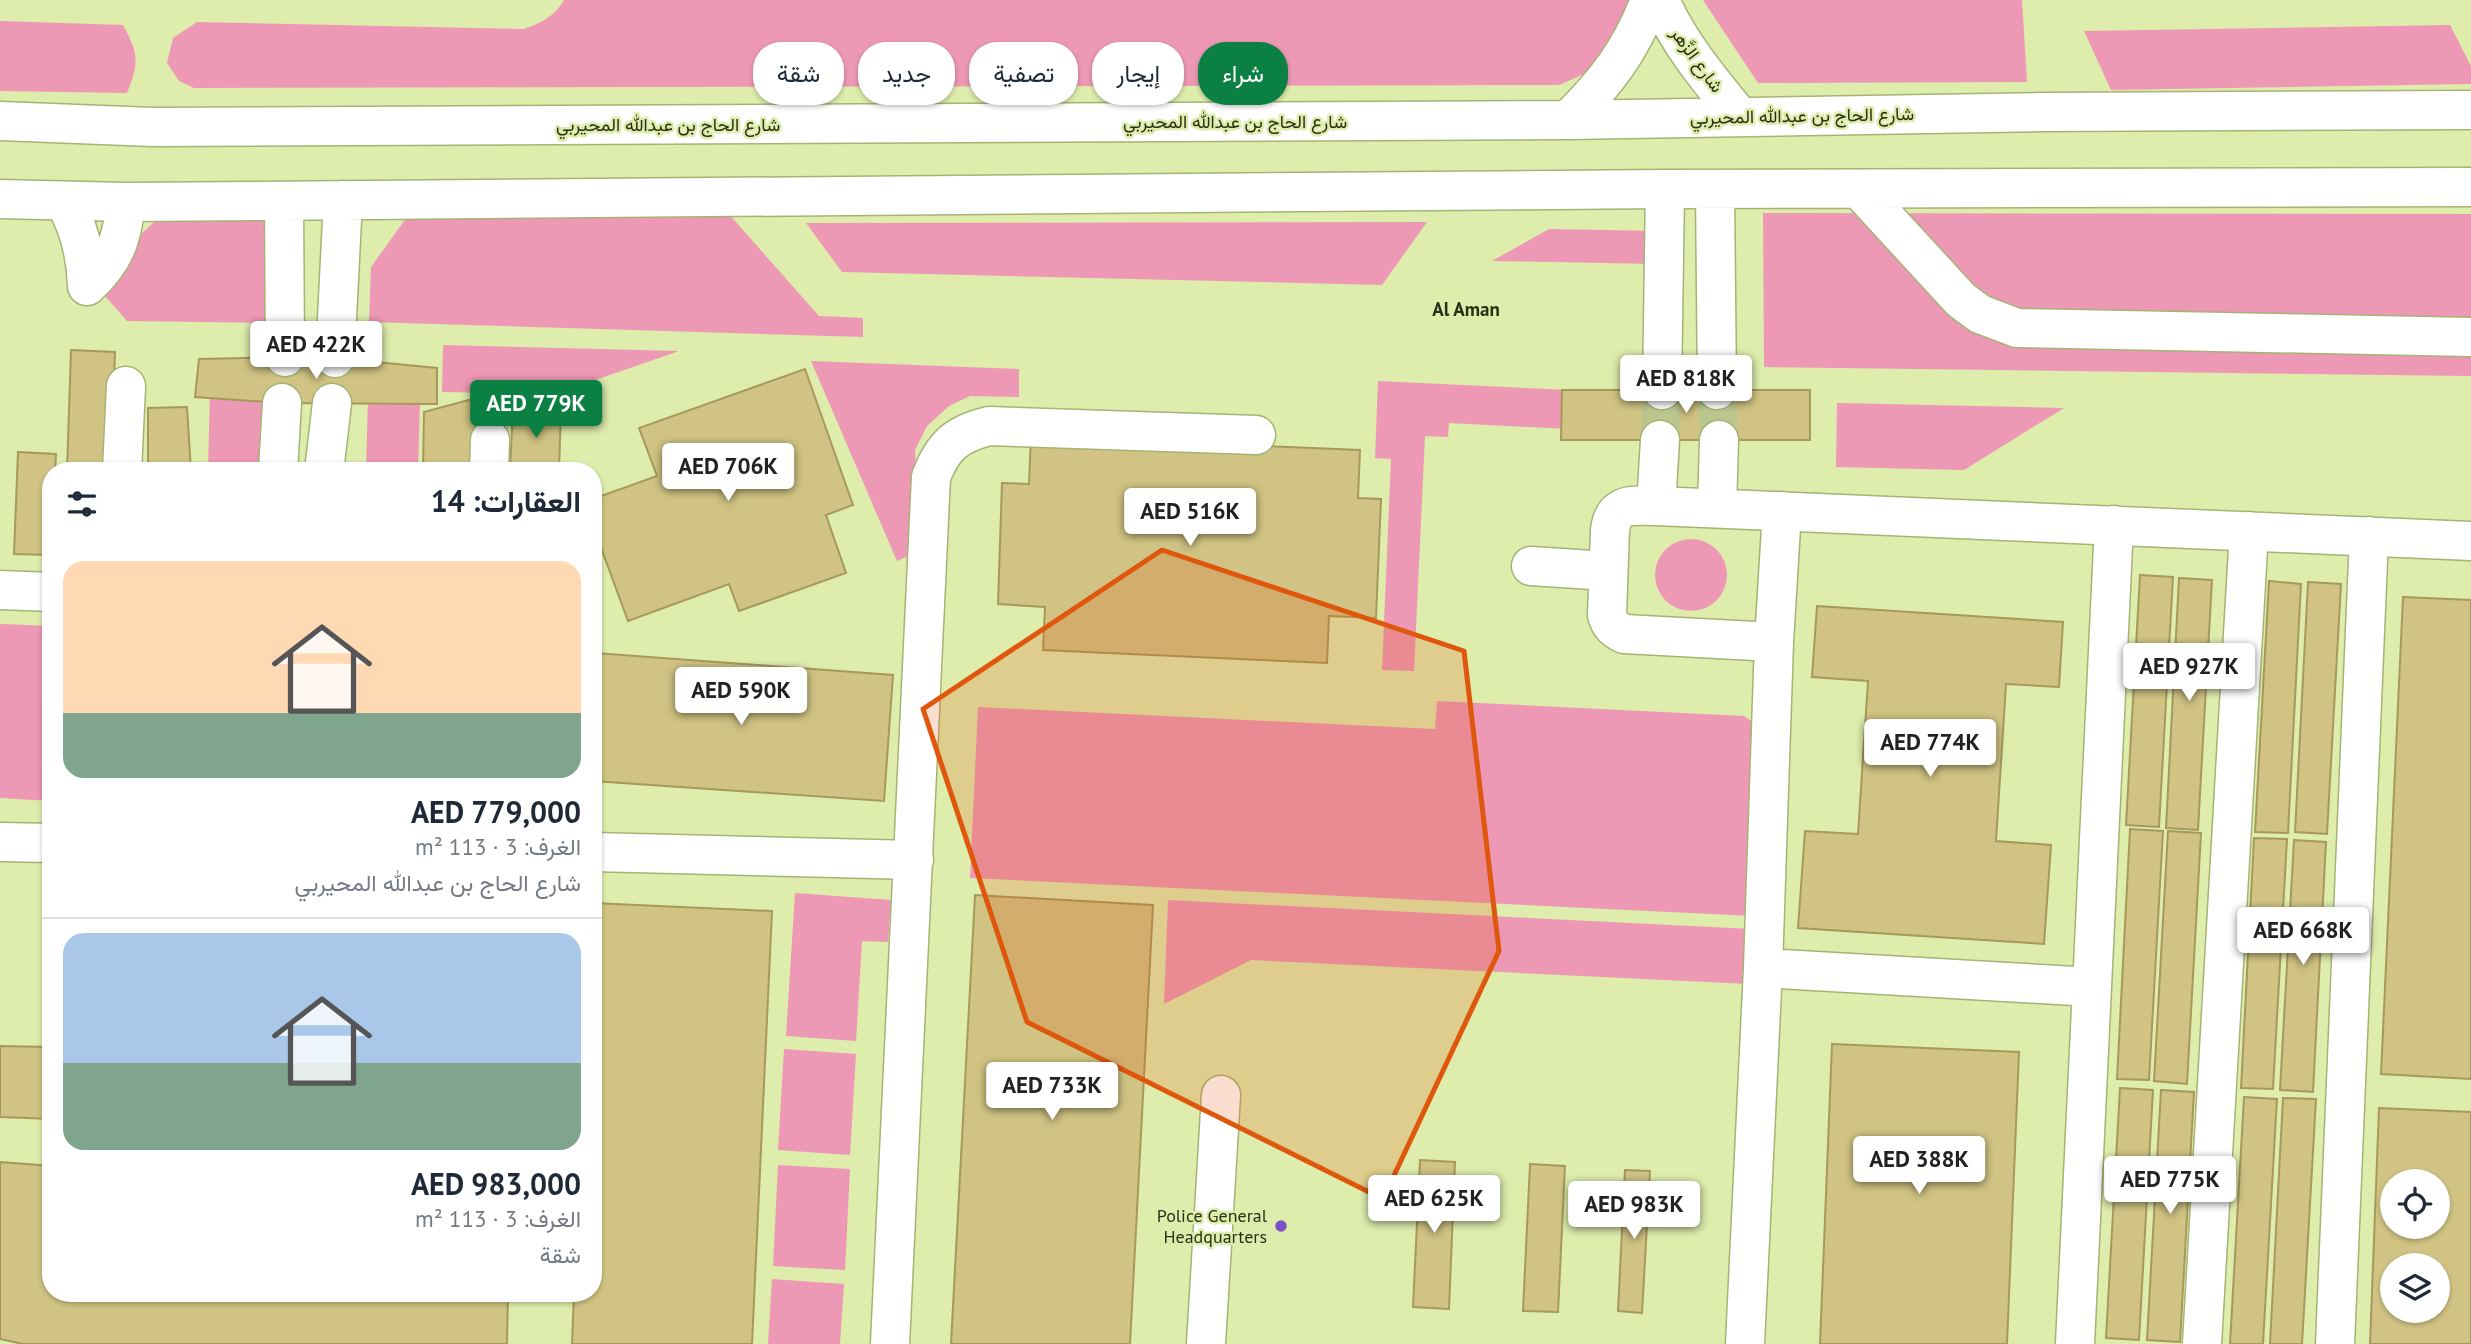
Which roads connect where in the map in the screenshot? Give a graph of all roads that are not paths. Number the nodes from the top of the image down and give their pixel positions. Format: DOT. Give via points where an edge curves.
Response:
graph roads {
  1 [pos="1650,0"];
  2 [pos="1660,0"];
  3 [pos="2471,110"];
  4 [pos="1739,116"];
  5 [pos="1568,120"];
  6 [pos="0,121"];
  7 [pos="2471,187"];
  8 [pos="1665,189"];
  9 [pos="1859,189"];
  10 [pos="1715,190"];
  11 [pos="0,199"];
  12 [pos="343,200"];
  13 [pos="64,201"];
  14 [pos="284,201"];
  15 [pos="126,202"];
  16 [pos="286,320"];
  17 [pos="1663,324"];
  18 [pos="1716,325"];
  19 [pos="2471,337"];
  20 [pos="285,357"];
  21 [pos="126,386"];
  22 [pos="1662,390"];
  23 [pos="1717,390"];
  24 [pos="282,403"];
  25 [pos="332,403"];
  26 [pos="1256,435"];
  27 [pos="1660,440"];
  28 [pos="1719,440"];
  29 [pos="122,462"];
  30 [pos="278,462"];
  31 [pos="325,462"];
  32 [pos="1656,506"];
  33 [pos="1717,508"];
  34 [pos="1782,511"];
  35 [pos="2114,525"];
  36 [pos="2249,531"];
  37 [pos="2369,536"];
  38 [pos="2471,541"];
  39 [pos="1531,566"];
  40 [pos="1608,571"];
  41 [pos="0,590"];
  42 [pos="42,592"];
  43 [pos="1774,642"];
  44 [pos="0,842"];
  45 [pos="42,843"];
  46 [pos="602,852"];
  47 [pos="914,860"];
  48 [pos="1763,968"];
  49 [pos="2092,987"];
  50 [pos="1221,1095"];
  51 [pos="890,1344"];
  52 [pos="1206,1344"];
  53 [pos="1745,1344"];
  54 [pos="2076,1344"];
  55 [pos="2202,1344"];
  56 [pos="2335,1344"];
  1 -- 5 [label="street" via="1621,60"];
  2 -- 4 [label="street, شارع الزَّهر" via="1689,53"];
  3 -- 4 [label="street, شارع الحاج بن عبدالله المحيربي"];
  4 -- 5 [label="street, شارع الحاج بن عبدالله المحيربي"];
  5 -- 6 [label="street, شارع الحاج بن عبدالله المحيربي" via="166,127"];
  7 -- 9 [label="street"];
  8 -- 10 [label="street"];
  8 -- 12 [label="street"];
  8 -- 17 [label="street"];
  9 -- 10 [label="street"];
  9 -- 19 [label="street" via="1961,300 1989,318 2017,328"];
  10 -- 18 [label="street"];
  11 -- 13 [label="street"];
  12 -- 14 [label="street"];
  12 -- 16 [label="street" via="335,340"];
  13 -- 15 [label="street"];
  13 -- 15 [label="street" via="84,251 87,286 113,257 123,233"];
  14 -- 15 [label="street"];
  14 -- 16 [label="street"];
  16 -- 20 [label="street"];
  17 -- 18 [label="street"];
  17 -- 22 [label="street"];
  18 -- 23 [label="street"];
  21 -- 29 [label="street"];
  24 -- 30 [label="street"];
  25 -- 31 [label="street"];
  26 -- 47 [label="street" via="989,426 952,442 938,458 931,477"];
  27 -- 32 [label="street"];
  28 -- 33 [label="street"];
  32 -- 33 [label="street"];
  32 -- 40 [label="street" via="1624,507 1616,512 1611,520"];
  33 -- 34 [label="street"];
  34 -- 35 [label="street"];
  34 -- 43 [label="street"];
  35 -- 36 [label="street"];
  35 -- 49 [label="street"];
  36 -- 37 [label="street"];
  36 -- 55 [label="street"];
  37 -- 38 [label="street"];
  37 -- 56 [label="street"];
  39 -- 40 [label="street"];
  40 -- 43 [label="street" via="1606,615 1624,634"];
  41 -- 42 [label="street"];
  43 -- 48 [label="street"];
  44 -- 45 [label="street"];
  46 -- 47 [label="street"];
  47 -- 51 [label="street"];
  48 -- 49 [label="street"];
  48 -- 53 [label="street"];
  49 -- 54 [label="street"];
  50 -- 52 [label="street"];
}
